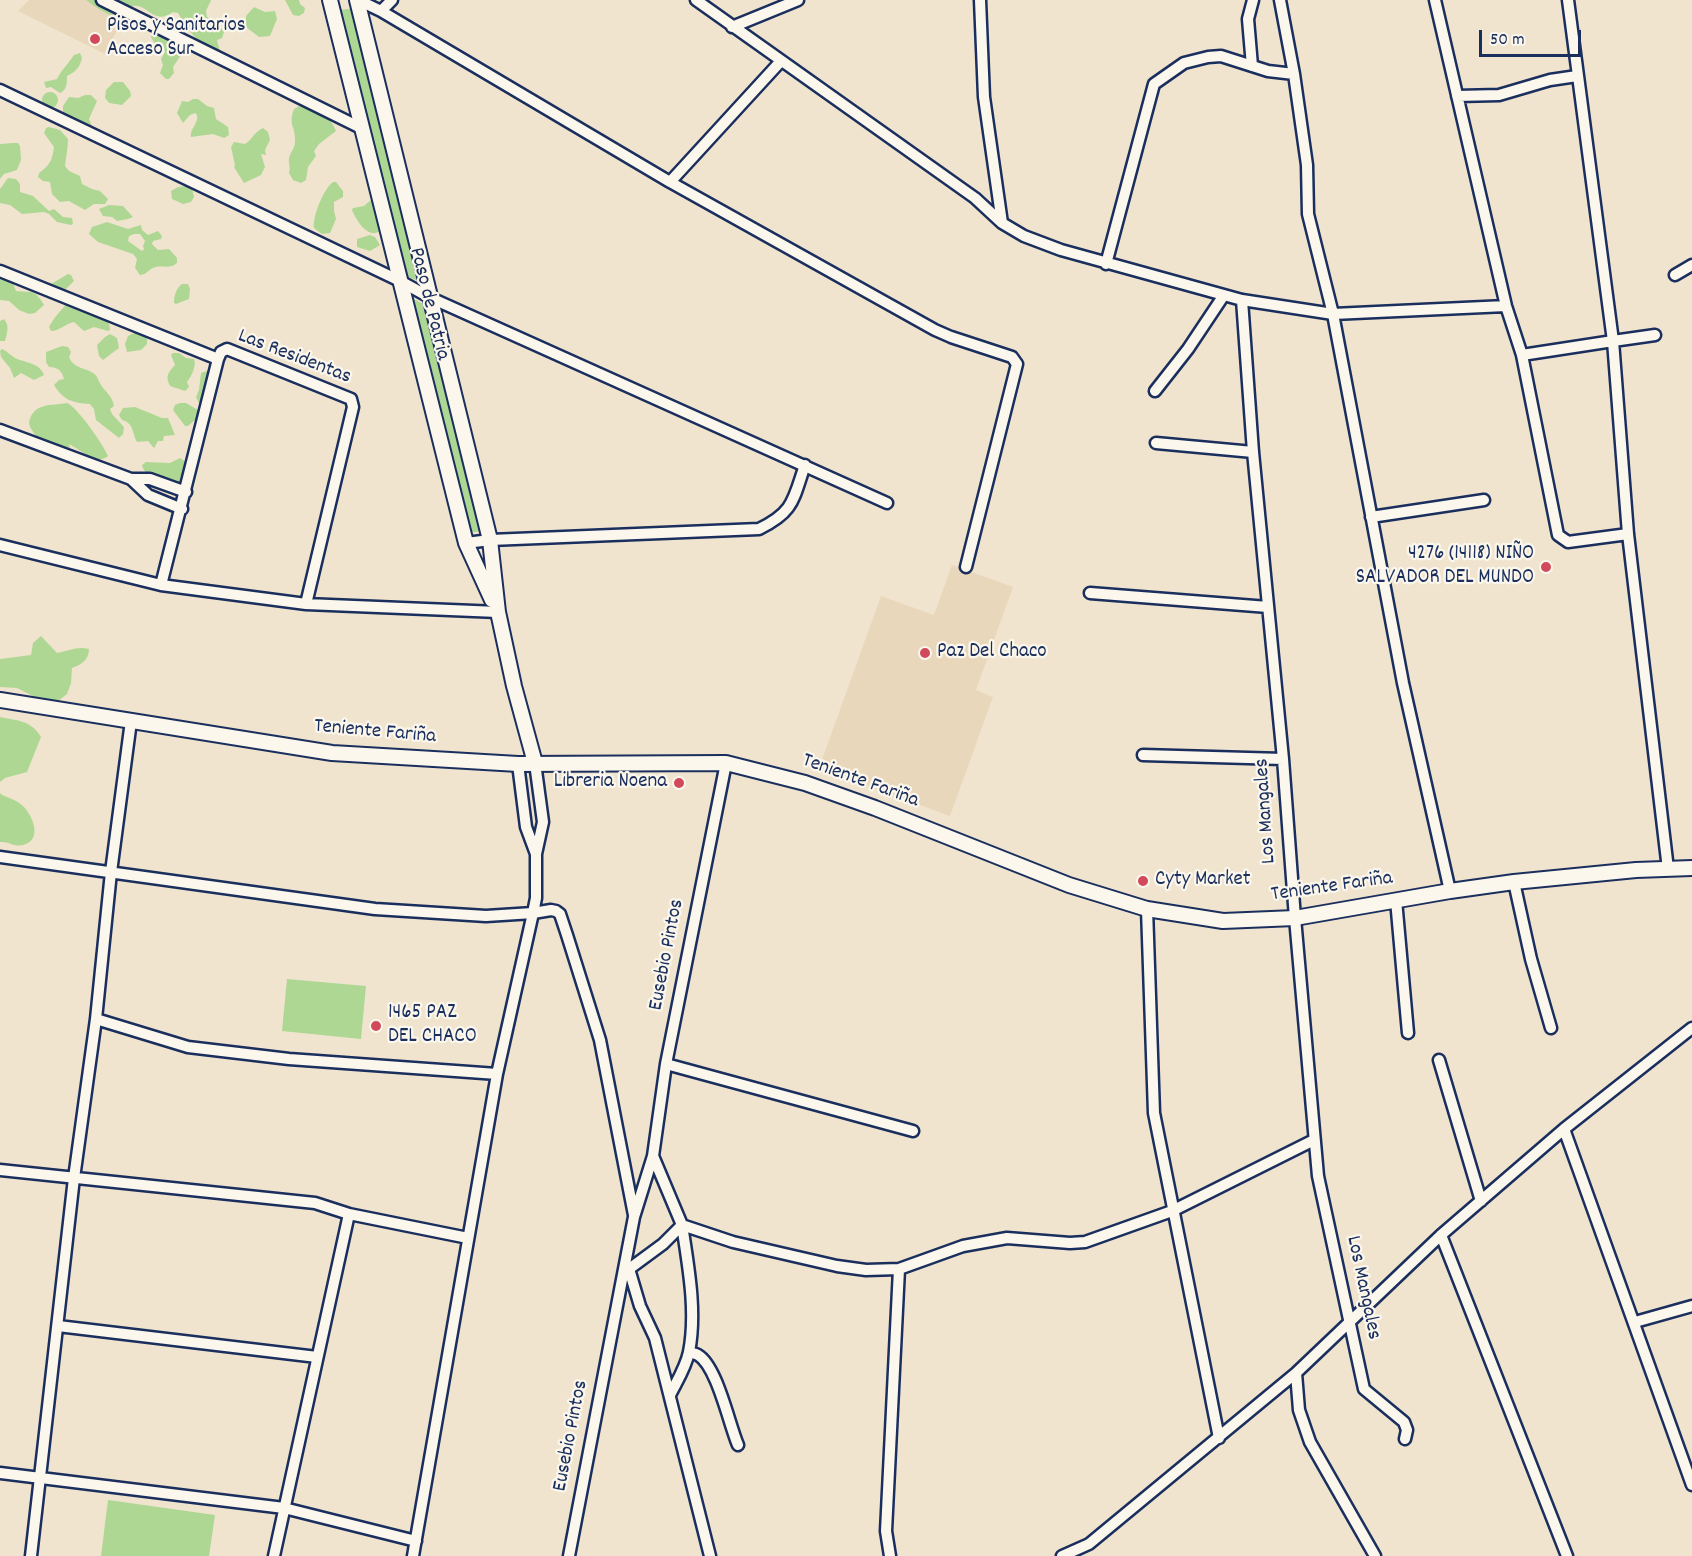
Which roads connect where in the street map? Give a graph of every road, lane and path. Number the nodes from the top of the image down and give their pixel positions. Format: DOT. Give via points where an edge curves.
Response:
graph roads {
  1 [pos="102,0"];
  2 [pos="330,0"];
  3 [pos="358,0"];
  4 [pos="392,0"];
  5 [pos="696,0"];
  6 [pos="798,0"];
  7 [pos="980,0"];
  8 [pos="1253,0"];
  9 [pos="1280,0"];
  10 [pos="1436,0"];
  11 [pos="1568,0"];
  12 [pos="381,11"];
  13 [pos="732,27"];
  14 [pos="781,61"];
  15 [pos="1252,66"];
  16 [pos="1294,74"];
  17 [pos="1577,76"];
  18 [pos="0,90"];
  19 [pos="1457,96"];
  20 [pos="360,128"];
  21 [pos="670,182"];
  22 [pos="1002,223"];
  23 [pos="1107,264"];
  24 [pos="1692,265"];
  25 [pos="0,271"];
  26 [pos="1675,275"];
  27 [pos="400,281"];
  28 [pos="1224,295"];
  29 [pos="431,298"];
  30 [pos="1242,300"];
  31 [pos="1506,306"];
  32 [pos="1333,314"];
  33 [pos="1655,335"];
  34 [pos="1613,341"];
  35 [pos="1522,355"];
  36 [pos="218,359"];
  37 [pos="1155,391"];
  38 [pos="0,430"];
  39 [pos="1156,443"];
  40 [pos="1253,452"];
  41 [pos="805,465"];
  42 [pos="131,479"];
  43 [pos="186,492"];
  44 [pos="1484,500"];
  45 [pos="887,504"];
  46 [pos="182,509"];
  47 [pos="1371,517"];
  48 [pos="1628,534"];
  49 [pos="490,540"];
  50 [pos="466,543"];
  51 [pos="0,545"];
  52 [pos="966,567"];
  53 [pos="161,585"];
  54 [pos="1090,592"];
  55 [pos="306,603"];
  56 [pos="1268,607"];
  57 [pos="498,612"];
  58 [pos="0,700"];
  59 [pos="131,722"];
  60 [pos="1143,755"];
  61 [pos="1283,759"];
  62 [pos="535,763"];
  63 [pos="726,763"];
  64 [pos="518,765"];
  65 [pos="536,854"];
  66 [pos="0,857"];
  67 [pos="1692,868"];
  68 [pos="1668,869"];
  69 [pos="111,872"];
  70 [pos="1514,882"];
  71 [pos="1450,891"];
  72 [pos="1396,900"];
  73 [pos="1147,909"];
  74 [pos="532,913"];
  75 [pos="1295,918"];
  76 [pos="96,1019"];
  77 [pos="1551,1028"];
  78 [pos="1692,1028"];
  79 [pos="1408,1033"];
  80 [pos="1439,1060"];
  81 [pos="666,1064"];
  82 [pos="497,1074"];
  83 [pos="1564,1129"];
  84 [pos="913,1131"];
  85 [pos="1314,1140"];
  86 [pos="653,1156"];
  87 [pos="0,1170"];
  88 [pos="74,1178"];
  89 [pos="1480,1201"];
  90 [pos="1172,1211"];
  91 [pos="349,1214"];
  92 [pos="634,1217"];
  93 [pos="682,1225"];
  94 [pos="1442,1234"];
  95 [pos="468,1238"];
  96 [pos="899,1269"];
  97 [pos="626,1271"];
  98 [pos="1692,1306"];
  99 [pos="1635,1322"];
  100 [pos="1349,1323"];
  101 [pos="58,1326"];
  102 [pos="689,1352"];
  103 [pos="316,1357"];
  104 [pos="1296,1373"];
  105 [pos="670,1395"];
  106 [pos="1219,1438"];
  107 [pos="1405,1439"];
  108 [pos="738,1445"];
  109 [pos="0,1473"];
  110 [pos="39,1479"];
  111 [pos="1692,1485"];
  112 [pos="284,1508"];
  113 [pos="416,1541"];
  114 [pos="31,1556"];
  115 [pos="274,1556"];
  116 [pos="413,1556"];
  117 [pos="569,1556"];
  118 [pos="710,1556"];
  119 [pos="890,1556"];
  120 [pos="1062,1556"];
  121 [pos="1375,1556"];
  122 [pos="1567,1556"];
  1 -- 20 [label="street"];
  2 -- 20 [label="street, Paso de Patria"];
  3 -- 12 [label="street"];
  3 -- 29 [label="street, Paso de Patria"];
  4 -- 12 [label="street"];
  5 -- 13 [label="street"];
  6 -- 13 [label="street"];
  7 -- 22 [label="street" via="984,97"];
  8 -- 15 [label="street" via="1248,19"];
  9 -- 16 [label="street"];
  10 -- 19 [label="street"];
  11 -- 17 [label="street"];
  12 -- 21 [label="street"];
  13 -- 14 [label="street"];
  14 -- 21 [label="street"];
  14 -- 22 [label="street" via="975,198"];
  15 -- 16 [label="street"];
  15 -- 23 [label="street" via="1221,56 1196,59 1154,84"];
  16 -- 32 [label="street" via="1307,165 1308,214"];
  17 -- 19 [label="street" via="1499,95"];
  17 -- 34 [label="street"];
  18 -- 27 [label="street"];
  19 -- 31 [label="street"];
  20 -- 27 [label="street, Paso de Patria"];
  21 -- 52 [label="street" via="935,330 1016,359"];
  22 -- 23 [label="street" via="1024,236"];
  23 -- 28 [label="street"];
  24 -- 26 [label="street"];
  25 -- 36 [label="street, Las Residentas"];
  27 -- 29 [label="street"];
  27 -- 50 [label="street, Paso de Patria"];
  28 -- 30 [label="street"];
  28 -- 37 [label="street"];
  29 -- 41 [label="street"];
  29 -- 49 [label="street, Paso de Patria"];
  30 -- 32 [label="street"];
  30 -- 40 [label="street, Los Mangales"];
  31 -- 32 [label="street"];
  31 -- 35 [label="street"];
  32 -- 47 [label="street"];
  33 -- 34 [label="street"];
  34 -- 35 [label="street"];
  34 -- 48 [label="street"];
  35 -- 48 [label="street" via="1558,535 1568,542"];
  36 -- 43 [label="street"];
  36 -- 55 [label="street, Las Residentas" via="227,349 353,403"];
  38 -- 42 [label="street"];
  39 -- 40 [label="street"];
  40 -- 56 [label="street, Los Mangales"];
  41 -- 45 [label="street"];
  41 -- 49 [label="street" via="792,506 779,519 759,529"];
  42 -- 43 [label="street" via="150,479"];
  42 -- 46 [label="street" via="148,495"];
  43 -- 46 [label="street"];
  44 -- 47 [label="street"];
  46 -- 53 [label="street"];
  47 -- 71 [label="street"];
  48 -- 68 [label="street"];
  49 -- 50 [label="street"];
  49 -- 57 [label="street, Paso de Patria"];
  50 -- 57 [label="street, Paso de Patria"];
  51 -- 53 [label="street"];
  53 -- 55 [label="street"];
  54 -- 56 [label="street"];
  55 -- 57 [label="street"];
  56 -- 61 [label="street, Los Mangales"];
  57 -- 62 [label="street, Paso de Patria" via="513,686"];
  58 -- 59 [label="street, Teniente Fariña"];
  59 -- 64 [label="street, Teniente Fariña" via="332,753"];
  59 -- 69 [label="street"];
  60 -- 61 [label="street"];
  61 -- 75 [label="street, Los Mangales"];
  62 -- 63 [label="street, Teniente Fariña"];
  62 -- 64 [label="street, Teniente Fariña"];
  62 -- 65 [label="street" via="543,822"];
  63 -- 73 [label="street, Teniente Fariña" via="805,783 1069,885"];
  63 -- 81 [label="street, Eusebio Pintos"];
  64 -- 65 [label="street" via="526,827"];
  65 -- 74 [label="street"];
  66 -- 69 [label="street"];
  67 -- 68 [label="street, Teniente Fariña"];
  68 -- 70 [label="street, Teniente Fariña"];
  69 -- 74 [label="street" via="375,909 486,916"];
  69 -- 76 [label="street"];
  70 -- 71 [label="street, Teniente Fariña"];
  70 -- 77 [label="street"];
  71 -- 72 [label="street, Teniente Fariña"];
  72 -- 75 [label="street, Teniente Fariña"];
  72 -- 79 [label="street"];
  73 -- 75 [label="street, Teniente Fariña" via="1223,921"];
  73 -- 90 [label="street" via="1154,1113"];
  74 -- 82 [label="street"];
  74 -- 92 [label="street" via="554,910 562,919 600,1040"];
  75 -- 85 [label="street, Los Mangales"];
  76 -- 82 [label="street" via="188,1047 289,1059"];
  76 -- 88 [label="street"];
  78 -- 83 [label="street"];
  80 -- 89 [label="street"];
  81 -- 84 [label="street"];
  81 -- 86 [label="street, Eusebio Pintos"];
  82 -- 95 [label="street"];
  83 -- 89 [label="street"];
  83 -- 99 [label="street"];
  85 -- 90 [label="street"];
  85 -- 100 [label="street, Los Mangales"];
  86 -- 92 [label="street, Eusebio Pintos"];
  86 -- 93 [label="street"];
  87 -- 88 [label="street"];
  88 -- 91 [label="street" via="315,1203"];
  88 -- 101 [label="street"];
  89 -- 94 [label="street"];
  90 -- 96 [label="street" via="1085,1242 1007,1238 986,1241"];
  90 -- 106 [label="street"];
  91 -- 95 [label="street"];
  91 -- 103 [label="street"];
  92 -- 97 [label="street, Eusebio Pintos"];
  93 -- 96 [label="street" via="733,1242 837,1266"];
  93 -- 97 [label="street"];
  93 -- 102 [label="street" via="691,1313"];
  94 -- 100 [label="street"];
  94 -- 122 [label="street"];
  95 -- 113 [label="street"];
  96 -- 119 [label="street" via="886,1531"];
  97 -- 105 [label="street" via="655,1338"];
  97 -- 117 [label="street, Eusebio Pintos"];
  98 -- 99 [label="street"];
  99 -- 111 [label="street"];
  100 -- 104 [label="street"];
  100 -- 107 [label="street, Los Mangales" via="1364,1389 1404,1422"];
  101 -- 103 [label="street"];
  101 -- 110 [label="street"];
  102 -- 105 [label="street"];
  102 -- 108 [label="street" via="707,1365 718,1385"];
  103 -- 112 [label="street"];
  104 -- 106 [label="street"];
  104 -- 121 [label="street" via="1299,1410 1310,1442"];
  105 -- 118 [label="street"];
  106 -- 120 [label="street" via="1089,1544"];
  109 -- 110 [label="street"];
  110 -- 112 [label="street"];
  110 -- 114 [label="street"];
  112 -- 113 [label="street"];
  112 -- 115 [label="street"];
  113 -- 116 [label="street"];
}
